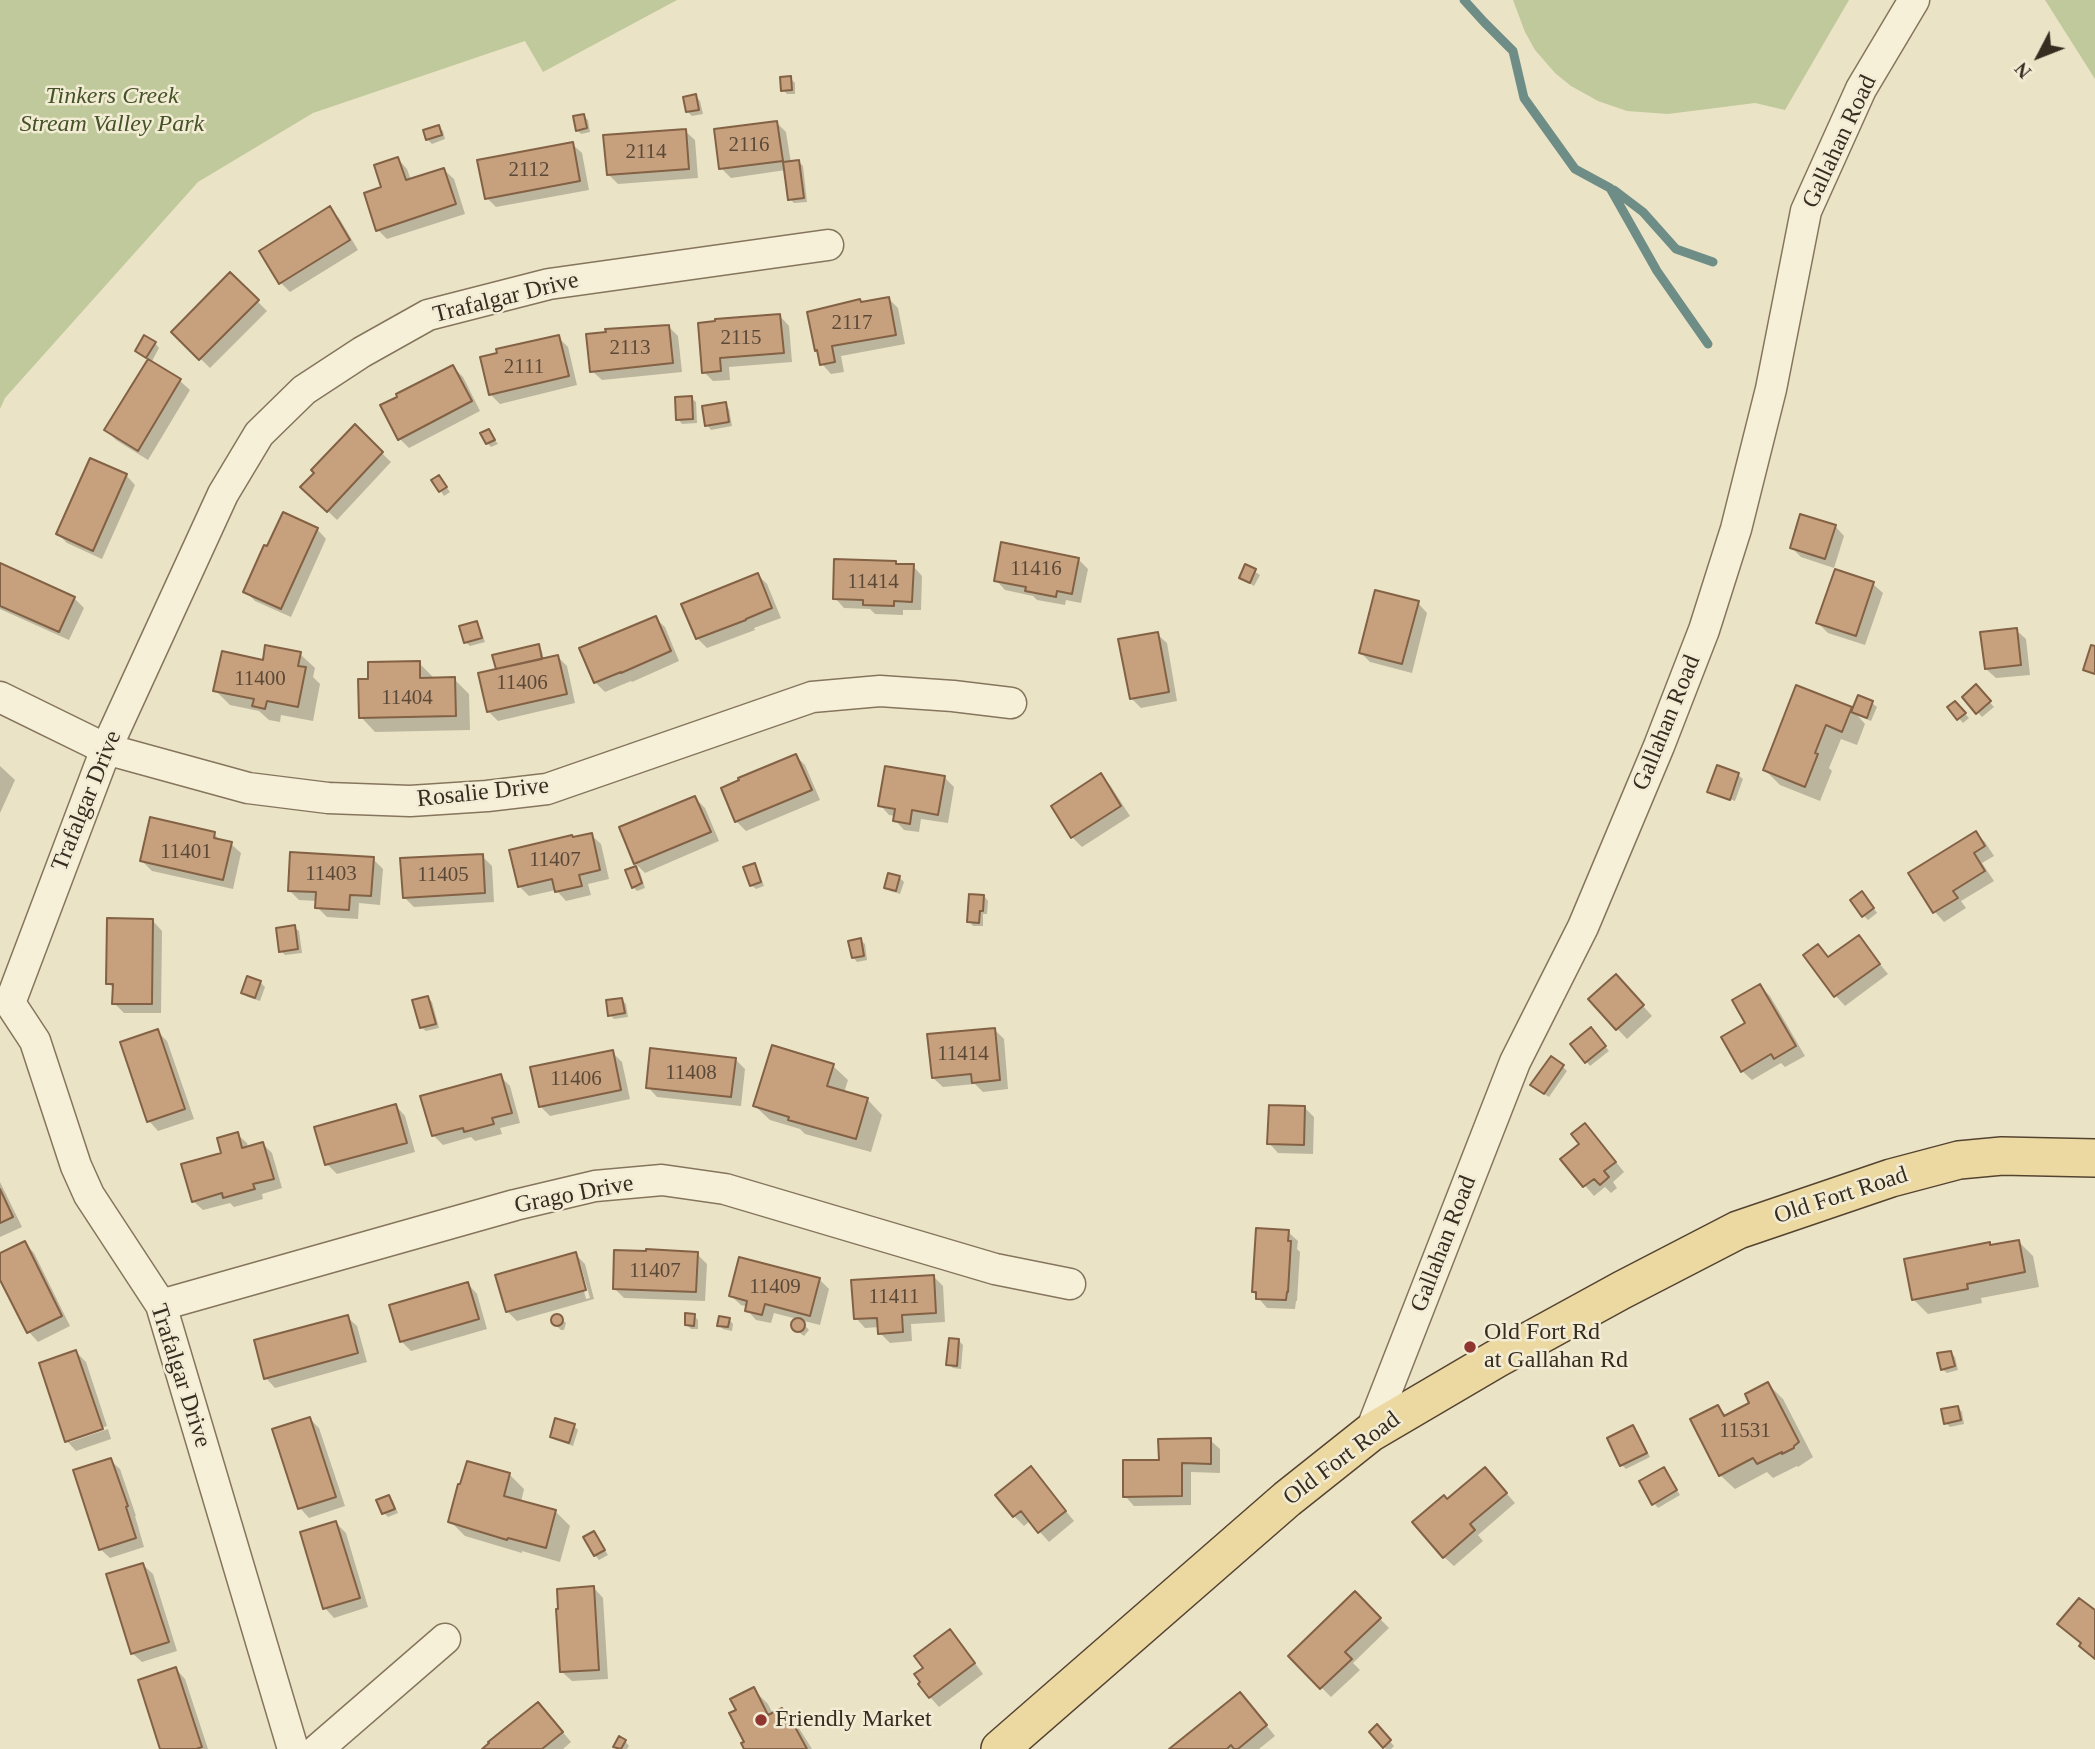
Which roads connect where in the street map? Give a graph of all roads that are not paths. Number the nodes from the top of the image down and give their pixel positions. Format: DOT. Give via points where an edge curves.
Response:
graph roads {
  1 [pos="1914,0"];
  2 [pos="828,245"];
  3 [pos="0,698"];
  4 [pos="1011,703"];
  5 [pos="106,748"];
  6 [pos="5,1002"];
  7 [pos="2095,1158"];
  8 [pos="1070,1284"];
  9 [pos="161,1305"];
  10 [pos="1370,1433"];
  11 [pos="445,1639"];
  12 [pos="293,1749"];
  13 [pos="318,1749"];
  14 [pos="1000,1749"];
  1 -- 10 [label="street, Gallahan Road" via="1861,89 1806,211 1771,389 1736,529 1660,746 1583,927 1515,1062"];
  2 -- 5 [label="street, Trafalgar Drive" via="549,284 428,315 304,390 258,435 223,494"];
  3 -- 5 [label="street, Rosalie Drive"];
  4 -- 5 [label="street, Rosalie Drive" via="880,691 812,697 547,789 410,801 328,798 248,788"];
  5 -- 6 [label="street, Trafalgar Drive"];
  6 -- 9 [label="street, Trafalgar Drive" via="35,1041 89,1195"];
  7 -- 10 [label="main road, Old Fort Road" via="1959,1160 1738,1230 1496,1359"];
  8 -- 9 [label="street, Grago Drive" via="995,1269 725,1189 662,1180 595,1186 515,1205"];
  9 -- 12 [label="street, Trafalgar Drive"];
  10 -- 14 [label="main road, Old Fort Road" via="1287,1499"];
  11 -- 13 [label="street"];
}
